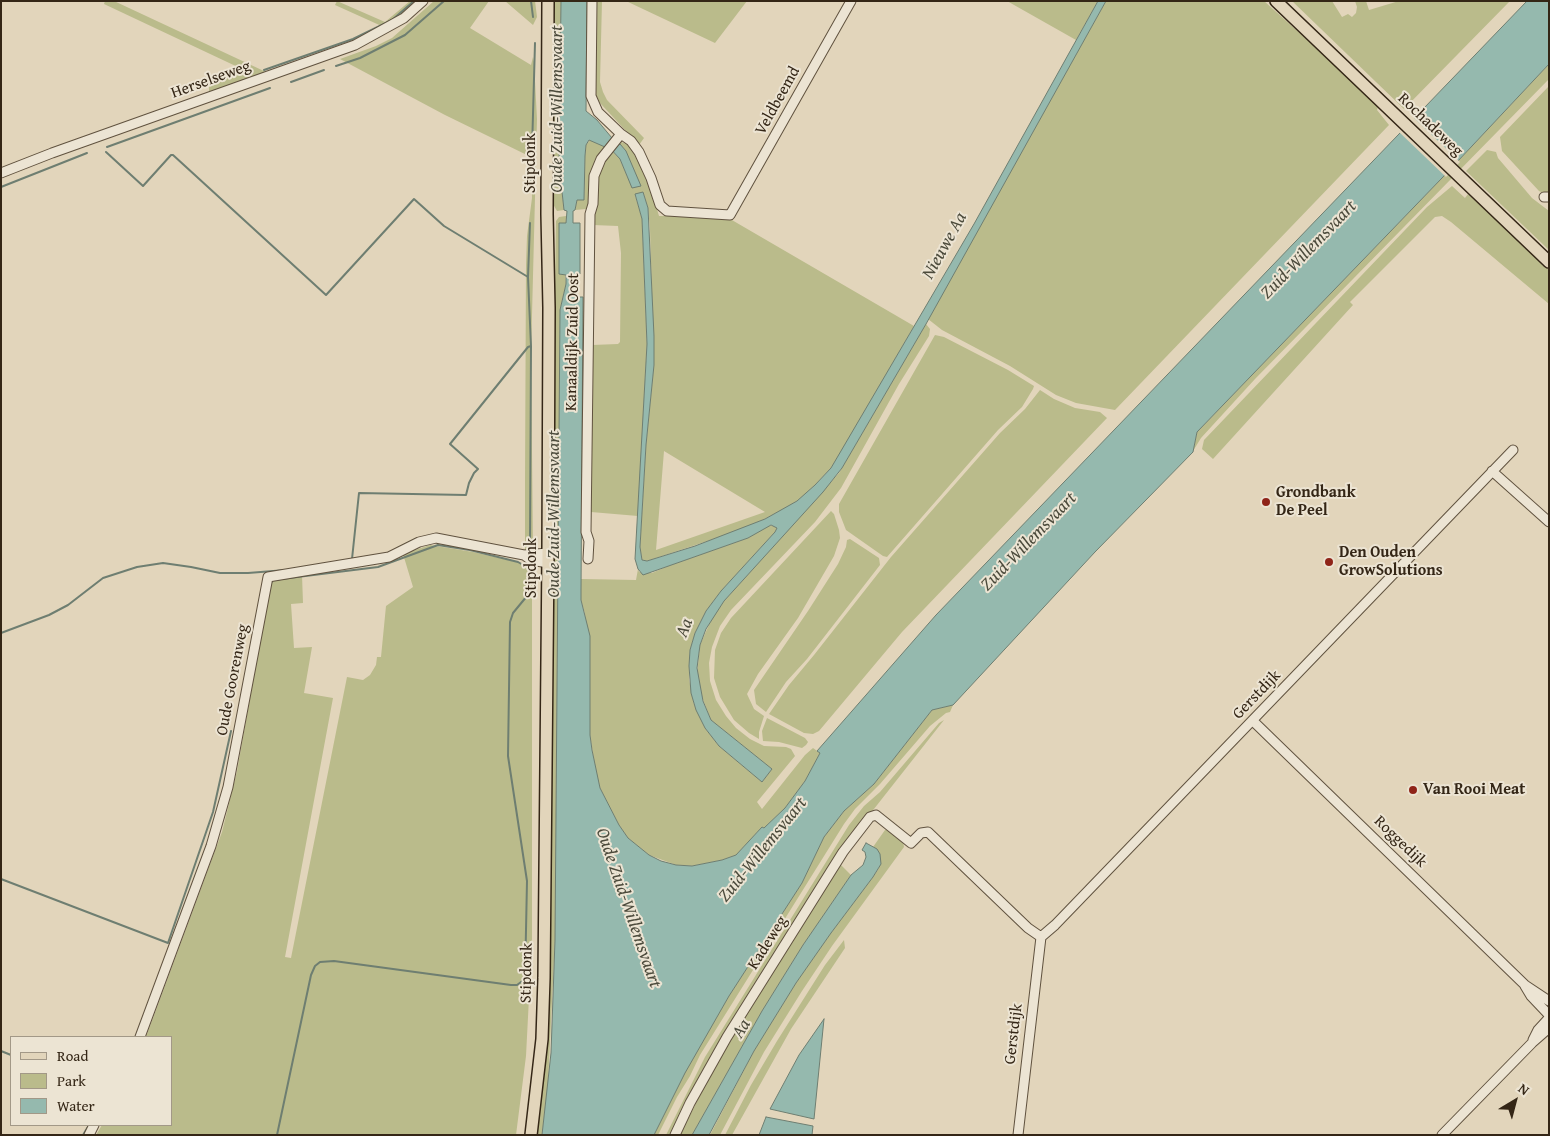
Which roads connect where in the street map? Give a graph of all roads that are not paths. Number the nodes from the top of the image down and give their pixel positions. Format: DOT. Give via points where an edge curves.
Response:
graph roads {
  1 [pos="423,1"];
  2 [pos="548,1"];
  3 [pos="592,1"];
  4 [pos="851,1"];
  5 [pos="1270,1"];
  6 [pos="1276,1"];
  7 [pos="1288,14"];
  8 [pos="620,134"];
  9 [pos="1,173"];
  10 [pos="1549,262"];
  11 [pos="1513,450"];
  12 [pos="1492,471"];
  13 [pos="1549,522"];
  14 [pos="548,558"];
  15 [pos="588,559"];
  16 [pos="1253,721"];
  17 [pos="1041,937"];
  18 [pos="1525,986"];
  19 [pos="1549,1001"];
  20 [pos="1549,1016"];
  21 [pos="1549,1028"];
  22 [pos="140,1036"];
  23 [pos="1532,1043"];
  24 [pos="532,1135"];
  25 [pos="675,1135"];
  26 [pos="1018,1135"];
  27 [pos="1442,1135"];
  1 -- 9 [label="street, Herselseweg" via="404,18 355,45"];
  2 -- 14 [label="main road, Stipdonk"];
  3 -- 8 [label="street" via="591,96 598,112"];
  4 -- 8 [label="street, Veldbeemd" via="730,215 674,213 660,206 639,152"];
  5 -- 7 [label="main road, Rochadeweg"];
  6 -- 7 [label="main road, Rochadeweg"];
  7 -- 10 [label="main road, Rochadeweg"];
  8 -- 15 [label="street, Kanaaldijk Zuid Oost" via="601,159 594,176 590,214"];
  11 -- 12 [label="street, Gerstdijk"];
  12 -- 13 [label="street"];
  12 -- 16 [label="street, Gerstdijk"];
  14 -- 22 [label="street, Oude Goorenweg" via="531,560 524,555 436,538 419,542 389,557 268,577 228,787 211,846"];
  14 -- 24 [label="main road, Stipdonk" via="542,1039"];
  16 -- 17 [label="street, Gerstdijk" via="1056,926"];
  16 -- 18 [label="street, Roggedijk"];
  17 -- 25 [label="street, Kadeweg" via="928,832 921,833 911,843 876,815 870,817 843,852 727,1037"];
  17 -- 26 [label="street, Gerstdijk"];
  18 -- 19 [label="street, Roggedijk"];
  18 -- 20 [label="street, Roggedijk"];
  20 -- 23 [label="street"];
  21 -- 23 [label="street"];
  23 -- 27 [label="street"];
}
